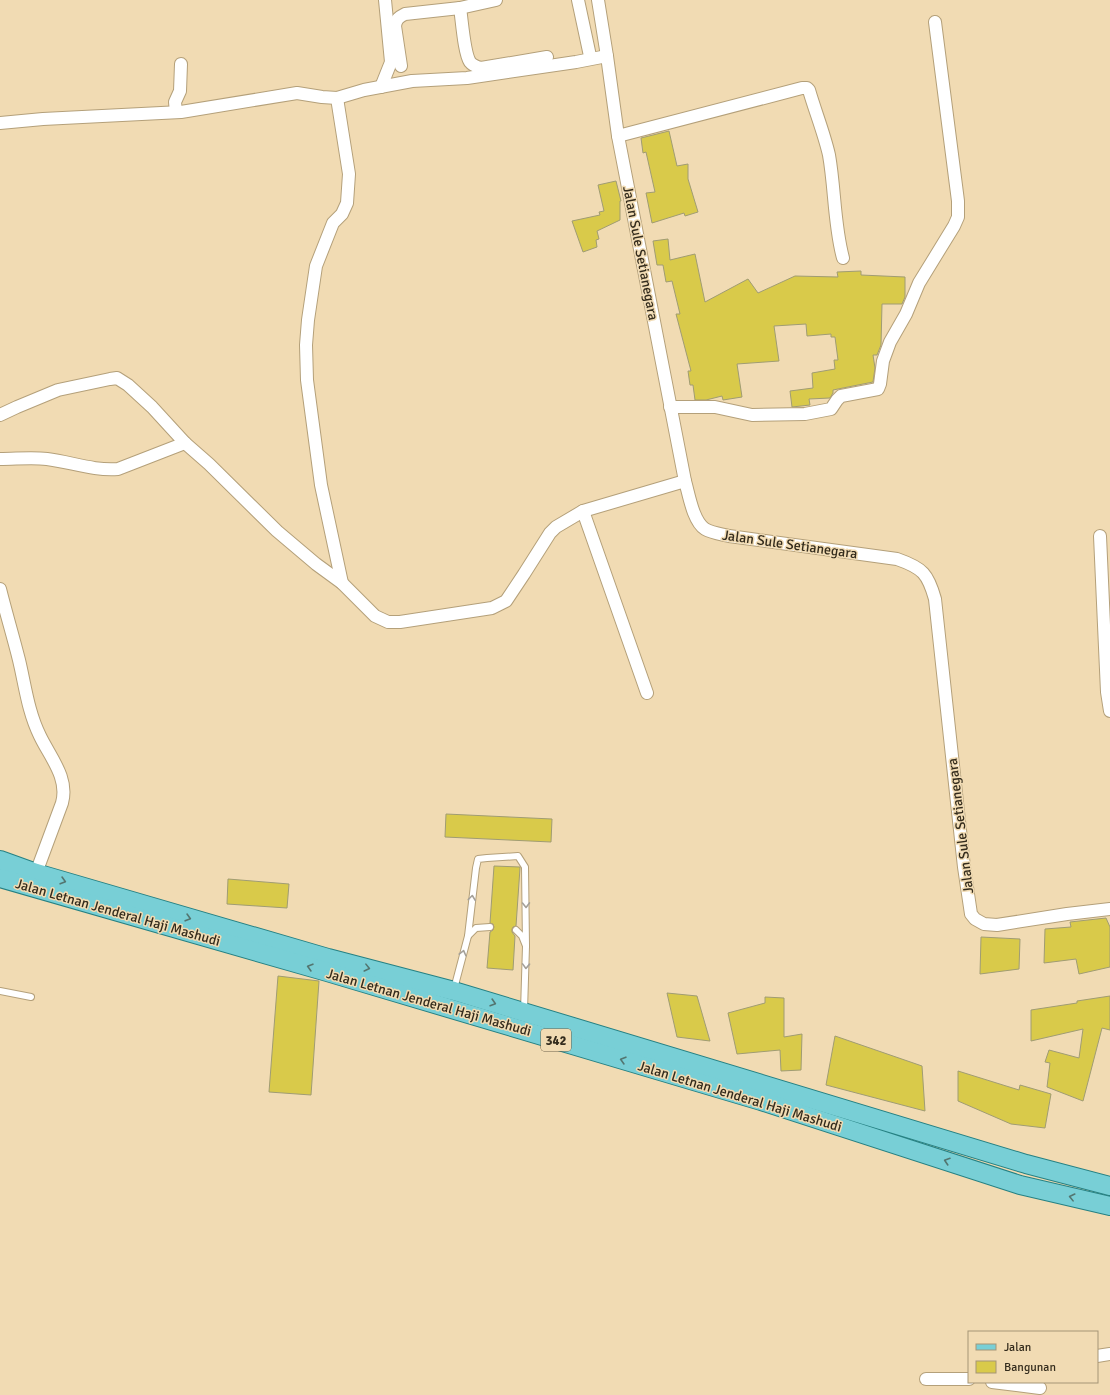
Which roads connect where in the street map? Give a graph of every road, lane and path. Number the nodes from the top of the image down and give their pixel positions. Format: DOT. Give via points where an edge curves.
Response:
graph roads {
  1 [pos="385,0"];
  2 [pos="496,0"];
  3 [pos="578,0"];
  4 [pos="598,0"];
  5 [pos="460,8"];
  6 [pos="935,22"];
  7 [pos="590,56"];
  8 [pos="607,56"];
  9 [pos="547,57"];
  10 [pos="181,64"];
  11 [pos="400,66"];
  12 [pos="381,87"];
  13 [pos="337,98"];
  14 [pos="176,112"];
  15 [pos="0,123"];
  16 [pos="618,136"];
  17 [pos="843,258"];
  18 [pos="670,407"];
  19 [pos="0,415"];
  20 [pos="185,443"];
  21 [pos="0,459"];
  22 [pos="685,481"];
  23 [pos="583,511"];
  24 [pos="1100,536"];
  25 [pos="342,583"];
  26 [pos="1,597"];
  27 [pos="647,693"];
  28 [pos="1110,711"];
  29 [pos="0,860"];
  30 [pos="36,873"];
  31 [pos="1,879"];
  32 [pos="1110,909"];
  33 [pos="490,927"];
  34 [pos="516,930"];
  35 [pos="468,936"];
  36 [pos="526,946"];
  37 [pos="0,991"];
  38 [pos="454,991"];
  39 [pos="31,997"];
  40 [pos="524,1012"];
  41 [pos="1026,1164"];
  42 [pos="1020,1185"];
  43 [pos="1110,1186"];
  44 [pos="1110,1206"];
  45 [pos="1110,1354"];
  46 [pos="1098,1356"];
  47 [pos="926,1379"];
  48 [pos="968,1379"];
  49 [pos="1000,1383"];
  50 [pos="1041,1388"];
  1 -- 12 [label="street" via="391,62"];
  2 -- 5 [label="street"];
  3 -- 7 [label="street"];
  4 -- 8 [label="street, Jalan Sule Setianegara"];
  5 -- 9 [label="street" via="467,54 474,66 481,68"];
  5 -- 11 [label="street" via="405,14 396,19"];
  6 -- 18 [label="street" via="958,217 919,283 906,314 890,342 883,361 878,389 841,396 832,409 805,414 752,415 715,407"];
  8 -- 12 [label="street" via="508,73 412,81"];
  8 -- 16 [label="street, Jalan Sule Setianegara"];
  10 -- 14 [label="street" via="180,91 175,102"];
  12 -- 13 [label="street"];
  13 -- 14 [label="street" via="288,94"];
  13 -- 25 [label="street" via="349,174 347,203 342,214 333,223 316,266 306,345 307,380 321,485"];
  14 -- 15 [label="street"];
  16 -- 17 [label="street" via="807,88 828,153 839,245"];
  16 -- 18 [label="street, Jalan Sule Setianegara"];
  18 -- 22 [label="street, Jalan Sule Setianegara"];
  19 -- 20 [label="street" via="58,390 117,378 152,407"];
  20 -- 21 [label="street" via="111,470 46,459"];
  20 -- 25 [label="street" via="277,531"];
  22 -- 23 [label="street"];
  22 -- 32 [label="street, Jalan Sule Setianegara" via="700,524 710,532 897,559 924,573 935,599 971,914 984,924 997,926"];
  23 -- 25 [label="street" via="550,533 506,601 492,608 388,622 375,616"];
  23 -- 27 [label="street"];
  24 -- 28 [label="street"];
  26 -- 30 [label="street" via="19,660 31,716 62,778 64,791"];
  29 -- 30 [label="main road, Jalan Letnan Jenderal Haji Mashudi / 342"];
  30 -- 38 [label="main road, Jalan Letnan Jenderal Haji Mashudi / 342, one-way" via="328,958"];
  42 -- 31 [label="main road, Jalan Letnan Jenderal Haji Mashudi / 342, one-way" via="761,1101 334,974"];
  33 -- 35 [label="lane" via="476,928"];
  34 -- 36 [label="lane"];
  35 -- 36 [label="lane, one-way" via="478,860 518,856 525,867"];
  38 -- 35 [label="lane, one-way"];
  36 -- 40 [label="lane, one-way"];
  37 -- 39 [label="lane"];
  38 -- 40 [label="main road, Jalan Letnan Jenderal Haji Mashudi / 342, one-way"];
  40 -- 41 [label="main road, Jalan Letnan Jenderal Haji Mashudi / 342"];
  41 -- 42 [label="main road"];
  41 -- 43 [label="main road, Jalan Letnan Jenderal Haji Mashudi / 342"];
  44 -- 42 [label="main road, Jalan Letnan Jenderal Haji Mashudi / 342, one-way"];
  45 -- 46 [label="street"];
  47 -- 48 [label="street"];
  49 -- 50 [label="street"];
}
